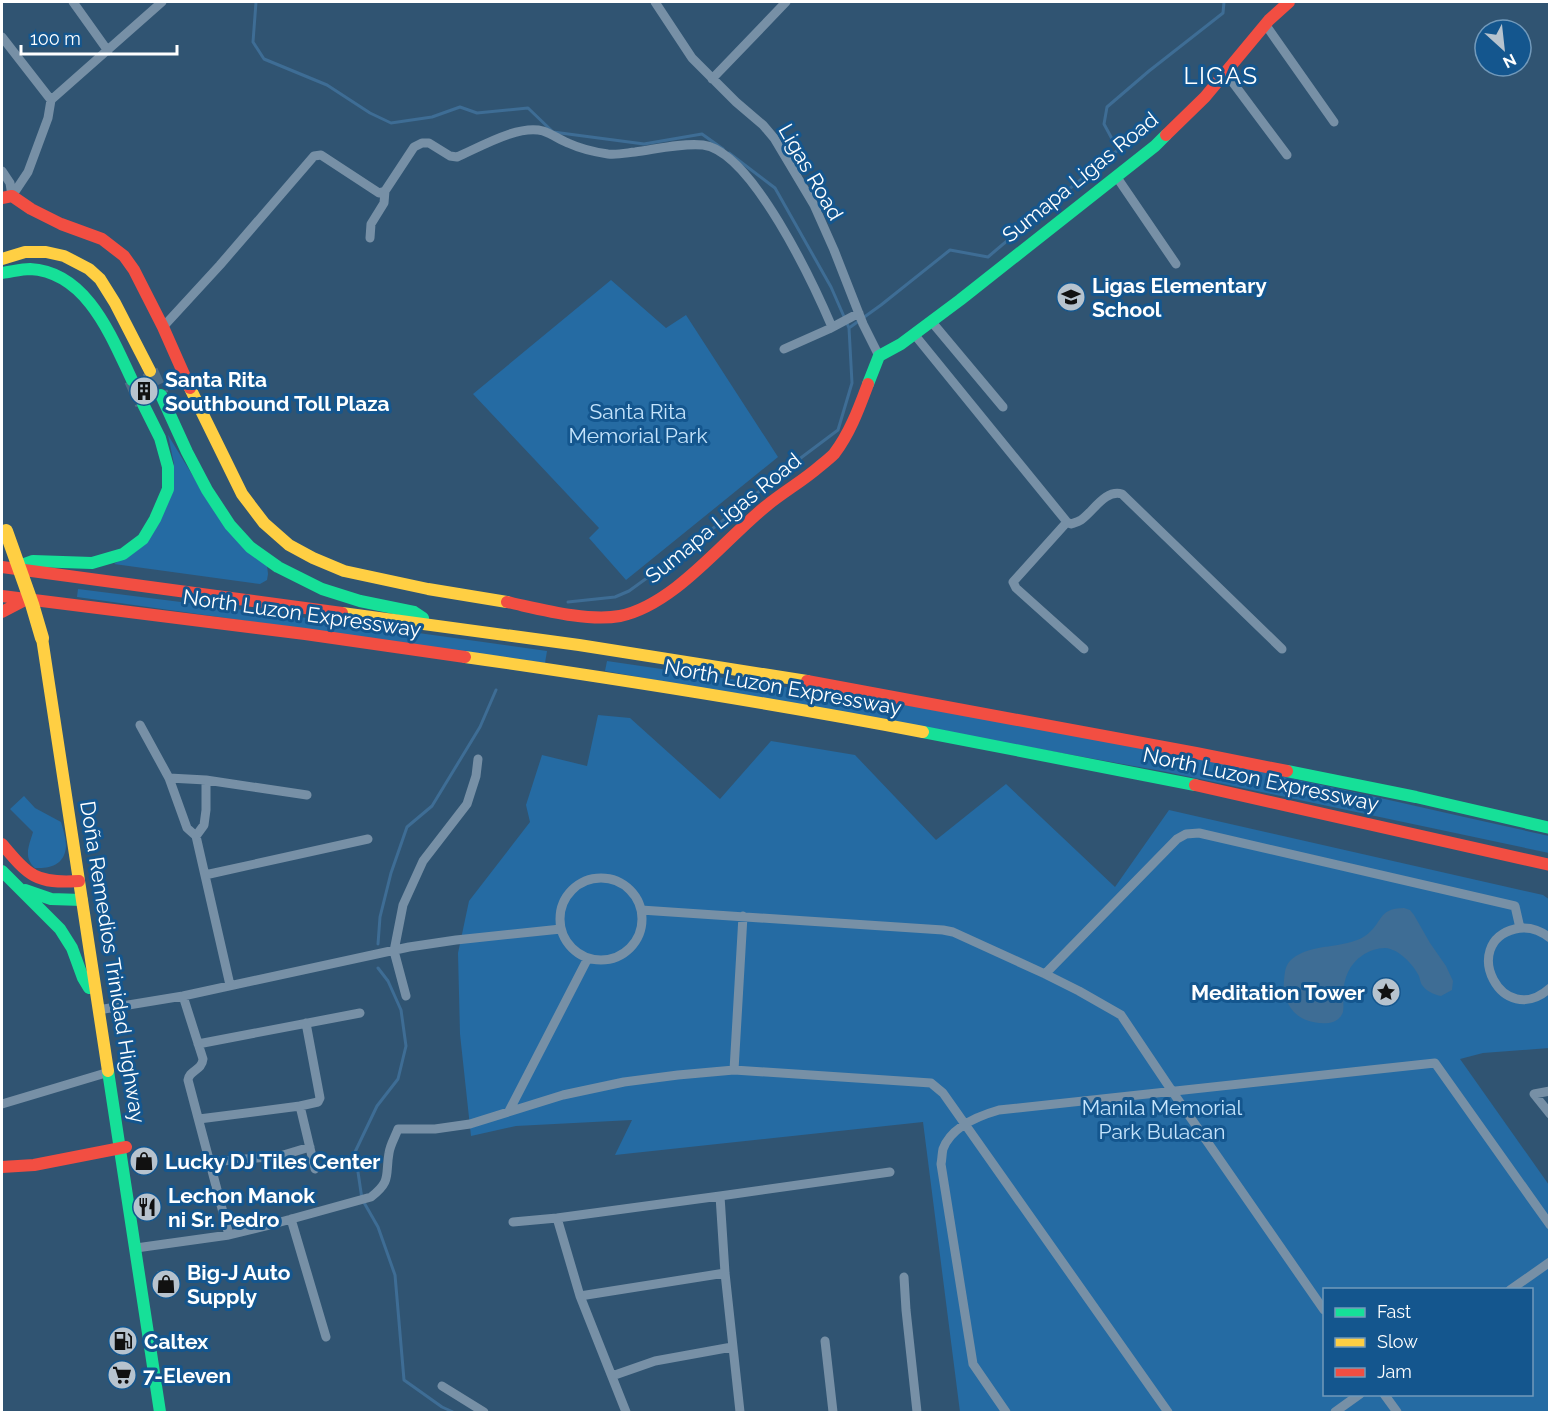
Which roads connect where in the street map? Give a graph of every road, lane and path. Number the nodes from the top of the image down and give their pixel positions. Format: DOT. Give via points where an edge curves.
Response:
graph roads {
  1 [pos="73,2"];
  2 [pos="162,2"];
  3 [pos="655,2"];
  4 [pos="786,2"];
  5 [pos="1289,2"];
  6 [pos="1265,24"];
  7 [pos="2,37"];
  8 [pos="108,51"];
  9 [pos="1225,72"];
  10 [pos="712,79"];
  11 [pos="51,100"];
  12 [pos="1334,122"];
  13 [pos="1287,155"];
  14 [pos="2,171"];
  15 [pos="1116,176"];
  16 [pos="385,191"];
  17 [pos="7,197"];
  18 [pos="370,238"];
  19 [pos="2,259"];
  20 [pos="1176,264"];
  21 [pos="2,273"];
  22 [pos="856,315"];
  23 [pos="931,321"];
  24 [pos="836,325"];
  25 [pos="163,327"];
  26 [pos="914,334"];
  27 [pos="784,349"];
  28 [pos="879,356"];
  29 [pos="150,372"];
  30 [pos="132,380"];
  31 [pos="161,395"];
  32 [pos="143,404"];
  33 [pos="1003,407"];
  34 [pos="1067,522"];
  35 [pos="4,527"];
  36 [pos="7,568"];
  37 [pos="2,596"];
  38 [pos="27,599"];
  39 [pos="2,612"];
  40 [pos="437,626"];
  41 [pos="1084,649"];
  42 [pos="1282,649"];
  43 [pos="140,726"];
  44 [pos="478,759"];
  45 [pos="169,778"];
  46 [pos="206,780"];
  47 [pos="307,795"];
  48 [pos="1550,828"];
  49 [pos="196,836"];
  50 [pos="368,839"];
  51 [pos="2,844"];
  52 [pos="1550,865"];
  53 [pos="2,871"];
  54 [pos="205,875"];
  55 [pos="79,881"];
  56 [pos="19,887"];
  57 [pos="82,900"];
  58 [pos="642,910"];
  59 [pos="743,916"];
  60 [pos="1521,928"];
  61 [pos="561,929"];
  62 [pos="1550,938"];
  63 [pos="394,951"];
  64 [pos="588,958"];
  65 [pos="1044,974"];
  66 [pos="230,986"];
  67 [pos="1550,988"];
  68 [pos="183,996"];
  69 [pos="406,996"];
  70 [pos="97,1006"];
  71 [pos="360,1013"];
  72 [pos="306,1023"];
  73 [pos="198,1044"];
  74 [pos="734,1070"];
  75 [pos="109,1072"];
  76 [pos="1172,1091"];
  77 [pos="1550,1091"];
  78 [pos="2,1104"];
  79 [pos="300,1106"];
  80 [pos="509,1111"];
  81 [pos="1550,1114"];
  82 [pos="199,1119"];
  83 [pos="964,1124"];
  84 [pos="126,1147"];
  85 [pos="310,1147"];
  86 [pos="211,1161"];
  87 [pos="2,1167"];
  88 [pos="315,1169"];
  89 [pos="890,1172"];
  90 [pos="720,1196"];
  91 [pos="557,1218"];
  92 [pos="291,1219"];
  93 [pos="513,1222"];
  94 [pos="1550,1225"];
  95 [pos="229,1234"];
  96 [pos="136,1248"];
  97 [pos="1550,1262"];
  98 [pos="725,1273"];
  99 [pos="904,1277"];
  100 [pos="1513,1288"];
  101 [pos="580,1296"];
  102 [pos="1323,1309"];
  103 [pos="326,1336"];
  104 [pos="825,1341"];
  105 [pos="732,1347"];
  106 [pos="612,1376"];
  107 [pos="442,1386"];
  108 [pos="1359,1396"];
  109 [pos="1385,1396"];
  110 [pos="160,1413"];
  111 [pos="484,1413"];
  112 [pos="626,1413"];
  113 [pos="740,1413"];
  114 [pos="833,1413"];
  115 [pos="917,1413"];
  116 [pos="1006,1413"];
  117 [pos="1168,1413"];
  118 [pos="1335,1413"];
  119 [pos="1397,1413"];
  1 -- 8 [label="street"];
  2 -- 8 [label="street"];
  3 -- 10 [label="street, Ligas Road" via="692,58"];
  4 -- 10 [label="street"];
  5 -- 6 [label="main road, Sumapa Ligas Road"];
  6 -- 9 [label="main road, Sumapa Ligas Road"];
  6 -- 12 [label="street"];
  7 -- 11 [label="street"];
  8 -- 11 [label="street"];
  9 -- 13 [label="street"];
  9 -- 15 [label="main road, Sumapa Ligas Road" via="1155,146"];
  10 -- 22 [label="street, Ligas Road" via="774,138 814,205"];
  11 -- 17 [label="street" via="28,172"];
  14 -- 17 [label="street" via="10,183"];
  15 -- 20 [label="street"];
  15 -- 23 [label="main road, Sumapa Ligas Road"];
  16 -- 18 [label="street" via="384,203 371,224"];
  16 -- 24 [label="street" via="414,147 422,143 457,157 510,133 533,130 592,152 614,154 704,145 716,149 745,173 789,237"];
  16 -- 25 [label="street" via="375,192 321,155 314,156"];
  17 -- 25 [label="main road, Sumapa Ligas Road" via="102,239 124,256"];
  19 -- 29 [label="main road" via="26,251 42,251 79,263 96,276 116,304"];
  21 -- 30 [label="main road" via="32,268 77,288 102,320"];
  22 -- 24 [label="street"];
  22 -- 28 [label="street, Ligas Road"];
  23 -- 26 [label="main road, Sumapa Ligas Road"];
  23 -- 33 [label="street"];
  24 -- 27 [label="street"];
  25 -- 28 [label="main road, Sumapa Ligas Road" via="242,494 264,523 289,545 344,571 582,617 618,616 662,598 765,507 813,472 832,455 852,425"];
  26 -- 28 [label="main road, Sumapa Ligas Road"];
  26 -- 34 [label="street"];
  31 -- 40 [label="main road" via="201,480 245,542 316,587 414,612"];
  32 -- 36 [label="main road" via="160,438 168,467 168,489 143,539 123,554 92,563 33,561"];
  34 -- 41 [label="street" via="1012,582"];
  34 -- 42 [label="street" via="1080,521 1108,495 1122,494"];
  35 -- 55 [label="main road, Doña Remedios Trinidad Highway, bridge" via="42,638"];
  36 -- 40 [label="main road, North Luzon Expressway"];
  37 -- 38 [label="main road, North Luzon Expressway"];
  38 -- 39 [label="main road"];
  38 -- 52 [label="main road, North Luzon Expressway" via="305,634 822,713 1188,783"];
  40 -- 48 [label="main road, North Luzon Expressway" via="830,685 1416,797"];
  43 -- 45 [label="street"];
  44 -- 63 [label="street" via="467,804 423,861 403,905"];
  45 -- 46 [label="street"];
  45 -- 49 [label="street" via="187,828"];
  46 -- 47 [label="street"];
  46 -- 49 [label="street" via="204,825"];
  49 -- 54 [label="street"];
  50 -- 54 [label="street"];
  51 -- 55 [label="main road" via="32,876 49,882"];
  53 -- 56 [label="main road"];
  54 -- 66 [label="street"];
  55 -- 57 [label="main road, Doña Remedios Trinidad Highway"];
  56 -- 57 [label="main road" via="51,899"];
  56 -- 70 [label="main road" via="69,941"];
  57 -- 70 [label="main road, Doña Remedios Trinidad Highway"];
  58 -- 59 [label="street"];
  58 -- 61 [label="street" via="632,891 623,884 597,878 572,890 560,915"];
  58 -- 64 [label="street" via="639,934 624,953 600,960"];
  59 -- 65 [label="street" via="943,930"];
  59 -- 74 [label="street"];
  60 -- 62 [label="street"];
  60 -- 65 [label="street" via="1515,906 1198,833 1186,834 1177,838"];
  60 -- 67 [label="street" via="1505,933 1493,945 1488,961 1491,977 1500,990 1515,998 1532,998"];
  61 -- 63 [label="street"];
  61 -- 64 [label="street" via="566,941"];
  63 -- 66 [label="street"];
  63 -- 69 [label="street"];
  64 -- 80 [label="street"];
  65 -- 76 [label="street" via="1121,1015"];
  66 -- 68 [label="street"];
  68 -- 70 [label="street"];
  68 -- 73 [label="street"];
  70 -- 75 [label="main road, Doña Remedios Trinidad Highway"];
  71 -- 72 [label="street"];
  72 -- 73 [label="street"];
  72 -- 79 [label="street" via="320,1098"];
  73 -- 82 [label="street" via="202,1064 188,1080"];
  74 -- 80 [label="street" via="624,1082"];
  74 -- 83 [label="street" via="931,1083 943,1093"];
  75 -- 78 [label="street"];
  75 -- 96 [label="main road, Doña Remedios Trinidad Highway"];
  76 -- 83 [label="street" via="999,1110"];
  76 -- 94 [label="street" via="1435,1063"];
  76 -- 102 [label="street"];
  77 -- 81 [label="street" via="1534,1094"];
  79 -- 82 [label="street"];
  79 -- 85 [label="street"];
  80 -- 92 [label="street" via="470,1124 398,1129 389,1150 386,1182 371,1197"];
  82 -- 86 [label="street"];
  83 -- 116 [label="street" via="943,1148 941,1164 973,1364"];
  83 -- 117 [label="street"];
  84 -- 87 [label="main road" via="34,1165"];
  85 -- 86 [label="street" via="280,1156"];
  85 -- 88 [label="street"];
  86 -- 95 [label="street"];
  89 -- 90 [label="street"];
  90 -- 91 [label="street"];
  90 -- 98 [label="street"];
  91 -- 93 [label="street"];
  91 -- 101 [label="street"];
  92 -- 95 [label="street"];
  92 -- 103 [label="street"];
  95 -- 96 [label="street"];
  96 -- 110 [label="main road, Doña Remedios Trinidad Highway"];
  97 -- 100 [label="street"];
  98 -- 101 [label="street"];
  98 -- 105 [label="street"];
  99 -- 115 [label="street"];
  101 -- 106 [label="street"];
  104 -- 114 [label="street"];
  105 -- 106 [label="street" via="655,1361"];
  105 -- 113 [label="street"];
  106 -- 112 [label="street"];
  107 -- 111 [label="street"];
  108 -- 118 [label="street"];
  109 -- 119 [label="street"];
}
